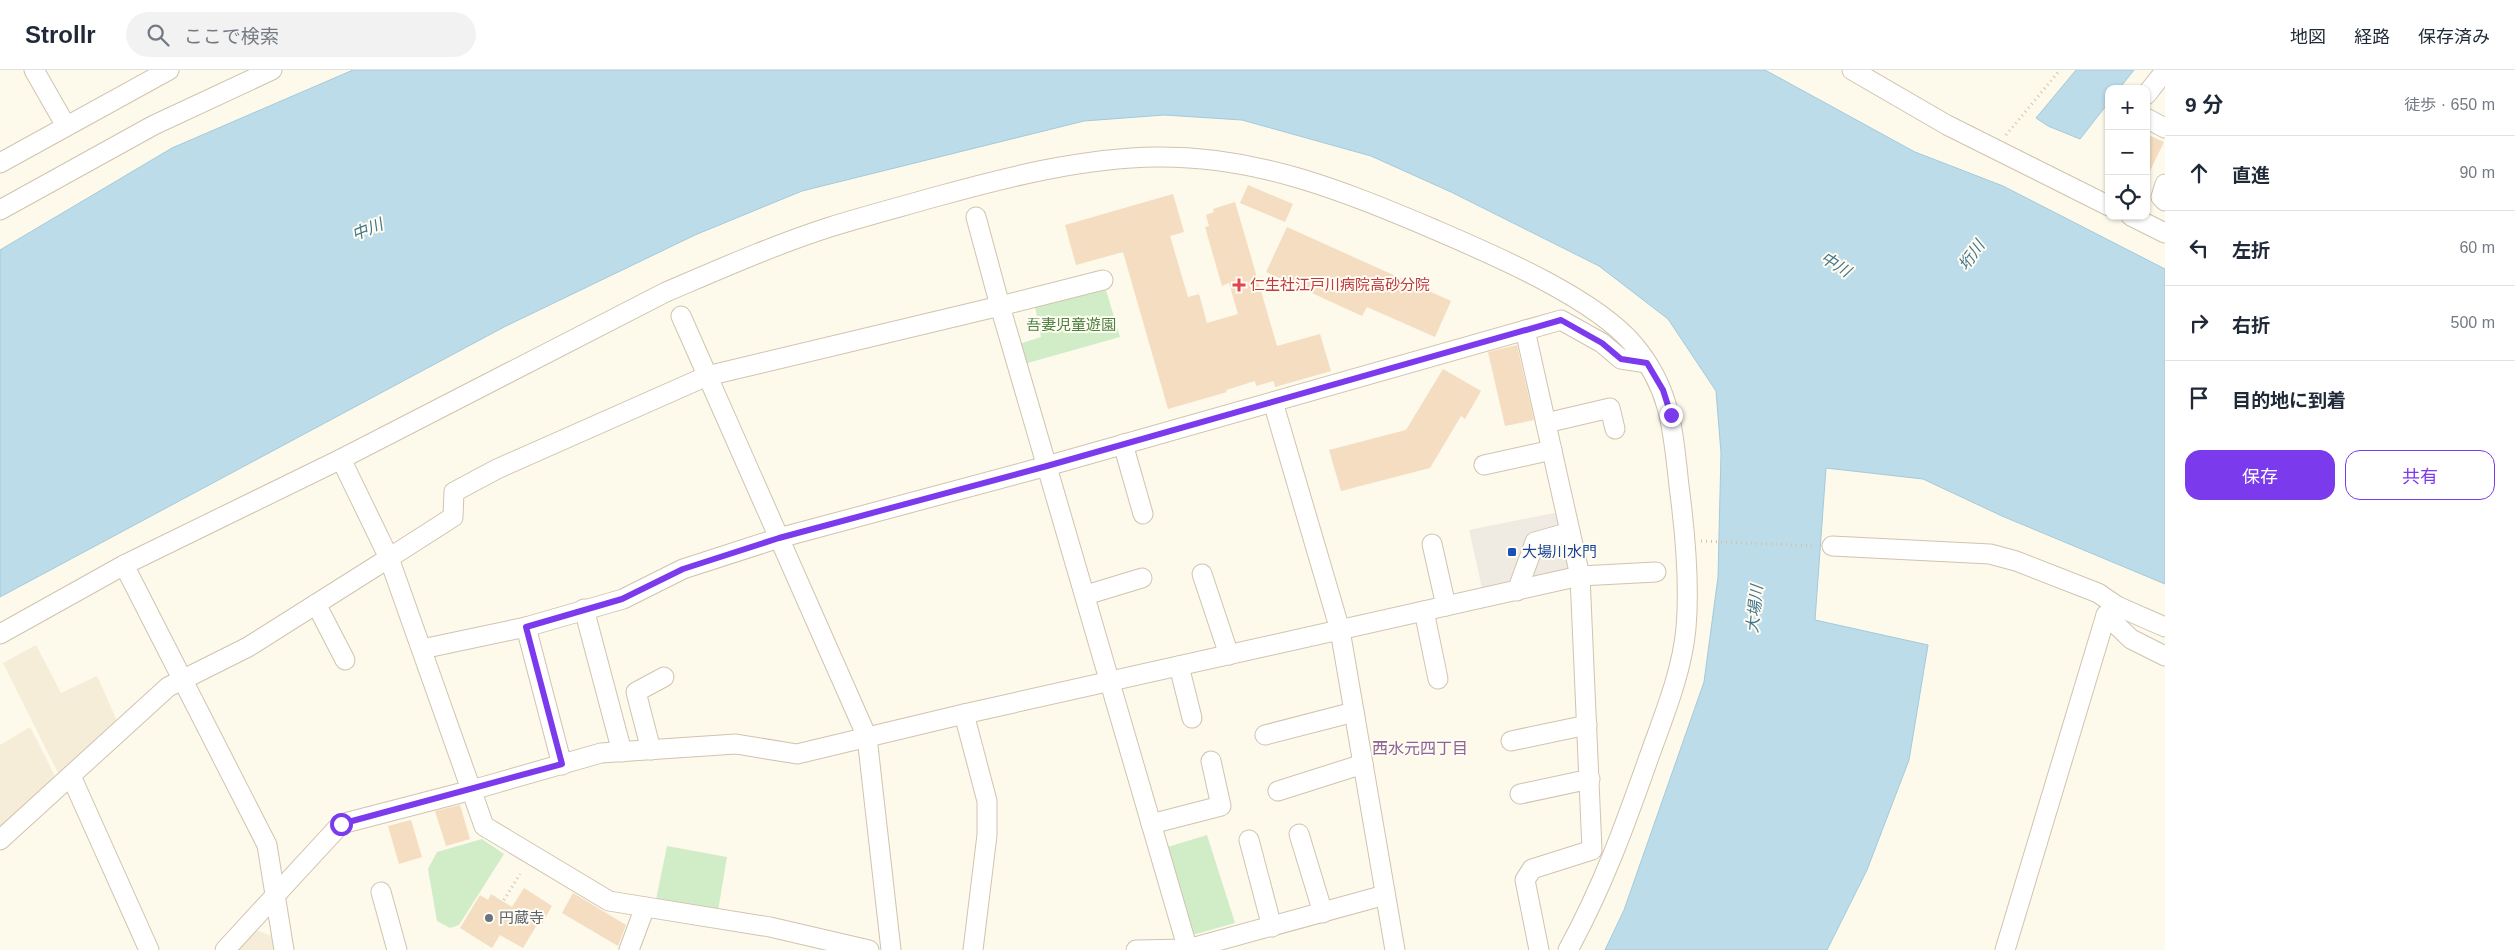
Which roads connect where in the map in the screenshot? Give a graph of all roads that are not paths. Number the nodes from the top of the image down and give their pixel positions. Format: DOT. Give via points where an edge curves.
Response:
graph roads {
  1 [pos="34,70"];
  2 [pos="169,70"];
  3 [pos="272,70"];
  4 [pos="1852,70"];
  5 [pos="2165,71"];
  6 [pos="2150,90"];
  7 [pos="2150,120"];
  8 [pos="66,126"];
  9 [pos="2165,128"];
  10 [pos="0,164"];
  11 [pos="2165,184"];
  12 [pos="2165,201"];
  13 [pos="2105,204"];
  14 [pos="0,210"];
  15 [pos="976,217"];
  16 [pos="2139,220"];
  17 [pos="2165,233"];
  18 [pos="1103,280"];
  19 [pos="1000,306"];
  20 [pos="681,316"];
  21 [pos="1525,330"];
  22 [pos="1647,363"];
  23 [pos="707,376"];
  24 [pos="1273,402"];
  25 [pos="1546,422"];
  26 [pos="1616,429"];
  27 [pos="1123,444"];
  28 [pos="1552,450"];
  29 [pos="341,459"];
  30 [pos="1484,465"];
  31 [pos="1047,466"];
  32 [pos="1143,514"];
  33 [pos="1570,532"];
  34 [pos="779,538"];
  35 [pos="1432,544"];
  36 [pos="1832,546"];
  37 [pos="389,558"];
  38 [pos="124,565"];
  39 [pos="1656,572"];
  40 [pos="1202,574"];
  41 [pos="1580,576"];
  42 [pos="1142,578"];
  43 [pos="1517,590"];
  44 [pos="1086,595"];
  45 [pos="316,604"];
  46 [pos="1446,606"];
  47 [pos="584,610"];
  48 [pos="2112,610"];
  49 [pos="1424,611"];
  50 [pos="526,627"];
  51 [pos="2165,627"];
  52 [pos="1340,630"];
  53 [pos="0,634"];
  54 [pos="422,649"];
  55 [pos="1229,655"];
  56 [pos="2165,656"];
  57 [pos="345,660"];
  58 [pos="1179,666"];
  59 [pos="664,677"];
  60 [pos="182,678"];
  61 [pos="1438,679"];
  62 [pos="1110,682"];
  63 [pos="1354,712"];
  64 [pos="964,714"];
  65 [pos="1192,718"];
  66 [pos="1587,725"];
  67 [pos="1265,735"];
  68 [pos="867,737"];
  69 [pos="1511,741"];
  70 [pos="651,750"];
  71 [pos="622,752"];
  72 [pos="1211,761"];
  73 [pos="562,764"];
  74 [pos="1363,764"];
  75 [pos="71,776"];
  76 [pos="1590,779"];
  77 [pos="472,790"];
  78 [pos="1278,791"];
  79 [pos="1520,794"];
  80 [pos="1151,824"];
  81 [pos="1300,834"];
  82 [pos="0,840"];
  83 [pos="1249,840"];
  84 [pos="381,892"];
  85 [pos="1385,895"];
  86 [pos="275,898"];
  87 [pos="645,907"];
  88 [pos="1322,913"];
  89 [pos="1272,927"];
  90 [pos="1188,949"];
  91 [pos="148,950"];
  92 [pos="226,950"];
  93 [pos="284,950"];
  94 [pos="397,950"];
  95 [pos="629,950"];
  96 [pos="869,950"];
  97 [pos="891,950"];
  98 [pos="973,950"];
  99 [pos="1136,950"];
  100 [pos="1395,950"];
  101 [pos="1540,950"];
  102 [pos="1568,950"];
  103 [pos="2005,950"];
  1 -- 8 [label="street"];
  2 -- 8 [label="street"];
  3 -- 14 [label="street" via="154,125"];
  4 -- 13 [label="street" via="1946,125"];
  5 -- 6 [label="street"];
  7 -- 9 [label="street"];
  8 -- 10 [label="street"];
  11 -- 12 [label="street" via="2161,197"];
  15 -- 19 [label="street"];
  16 -- 17 [label="street"];
  18 -- 19 [label="street"];
  19 -- 23 [label="street"];
  19 -- 31 [label="street"];
  20 -- 23 [label="street"];
  21 -- 22 [label="street" via="1561,320 1602,343 1621,359"];
  21 -- 24 [label="street"];
  21 -- 25 [label="street"];
  22 -- 29 [label="street" via="1631,341 1613,325 1575,300 1502,260 1409,219 1316,182 1270,168 1213,160 1152,157 1028,173 827,228 754,255 666,292"];
  22 -- 102 [label="street" via="1663,390 1671,415 1686,539 1686,625 1678,671 1624,829 1599,891"];
  23 -- 34 [label="street"];
  23 -- 37 [label="street" via="497,469 454,492 453,517"];
  24 -- 27 [label="street"];
  24 -- 52 [label="street"];
  25 -- 26 [label="street" via="1610,408"];
  25 -- 28 [label="street"];
  27 -- 31 [label="street"];
  27 -- 32 [label="street"];
  28 -- 30 [label="street"];
  28 -- 33 [label="street"];
  29 -- 37 [label="street"];
  29 -- 38 [label="street"];
  31 -- 34 [label="street"];
  31 -- 44 [label="street"];
  33 -- 41 [label="street"];
  33 -- 43 [label="street" via="1535,542"];
  34 -- 47 [label="street" via="683,569 622,599"];
  34 -- 68 [label="street"];
  35 -- 46 [label="street"];
  36 -- 48 [label="street" via="1990,554 2098,593"];
  37 -- 45 [label="street"];
  37 -- 54 [label="street"];
  38 -- 53 [label="street"];
  38 -- 60 [label="street"];
  39 -- 41 [label="street"];
  40 -- 55 [label="street"];
  41 -- 43 [label="street"];
  41 -- 66 [label="street"];
  42 -- 44 [label="street"];
  43 -- 46 [label="street"];
  44 -- 62 [label="street"];
  45 -- 57 [label="street"];
  45 -- 60 [label="street" via="248,647"];
  46 -- 49 [label="street"];
  47 -- 50 [label="street"];
  47 -- 71 [label="street"];
  48 -- 51 [label="street"];
  48 -- 56 [label="street" via="2131,639"];
  48 -- 103 [label="street"];
  49 -- 52 [label="street"];
  49 -- 61 [label="street"];
  50 -- 54 [label="street"];
  50 -- 73 [label="street"];
  52 -- 55 [label="street"];
  52 -- 63 [label="street"];
  54 -- 77 [label="street"];
  55 -- 58 [label="street"];
  58 -- 62 [label="street"];
  58 -- 65 [label="street"];
  59 -- 70 [label="street" via="636,692"];
  60 -- 75 [label="street" via="168,687"];
  60 -- 86 [label="street" via="267,845"];
  62 -- 64 [label="street"];
  62 -- 80 [label="street"];
  63 -- 67 [label="street"];
  63 -- 74 [label="street"];
  64 -- 68 [label="street"];
  64 -- 98 [label="street" via="987,801 987,835"];
  66 -- 69 [label="street"];
  66 -- 76 [label="street"];
  68 -- 70 [label="street" via="797,754 736,744"];
  68 -- 97 [label="street"];
  70 -- 71 [label="street"];
  71 -- 73 [label="street" via="601,753"];
  72 -- 80 [label="street" via="1221,806"];
  73 -- 77 [label="street"];
  74 -- 78 [label="street"];
  74 -- 85 [label="street"];
  75 -- 82 [label="street"];
  75 -- 91 [label="street"];
  76 -- 79 [label="street"];
  76 -- 101 [label="street" via="1592,850 1532,869 1526,880"];
  77 -- 86 [label="street" via="341,824"];
  77 -- 87 [label="street" via="484,826 609,901"];
  80 -- 90 [label="street"];
  81 -- 88 [label="street"];
  83 -- 89 [label="street"];
  84 -- 94 [label="street"];
  85 -- 88 [label="street"];
  85 -- 100 [label="street"];
  86 -- 92 [label="street"];
  86 -- 93 [label="street"];
  87 -- 95 [label="street"];
  87 -- 96 [label="street" via="770,927"];
  88 -- 89 [label="street"];
  89 -- 90 [label="street"];
  90 -- 99 [label="street"];
}
